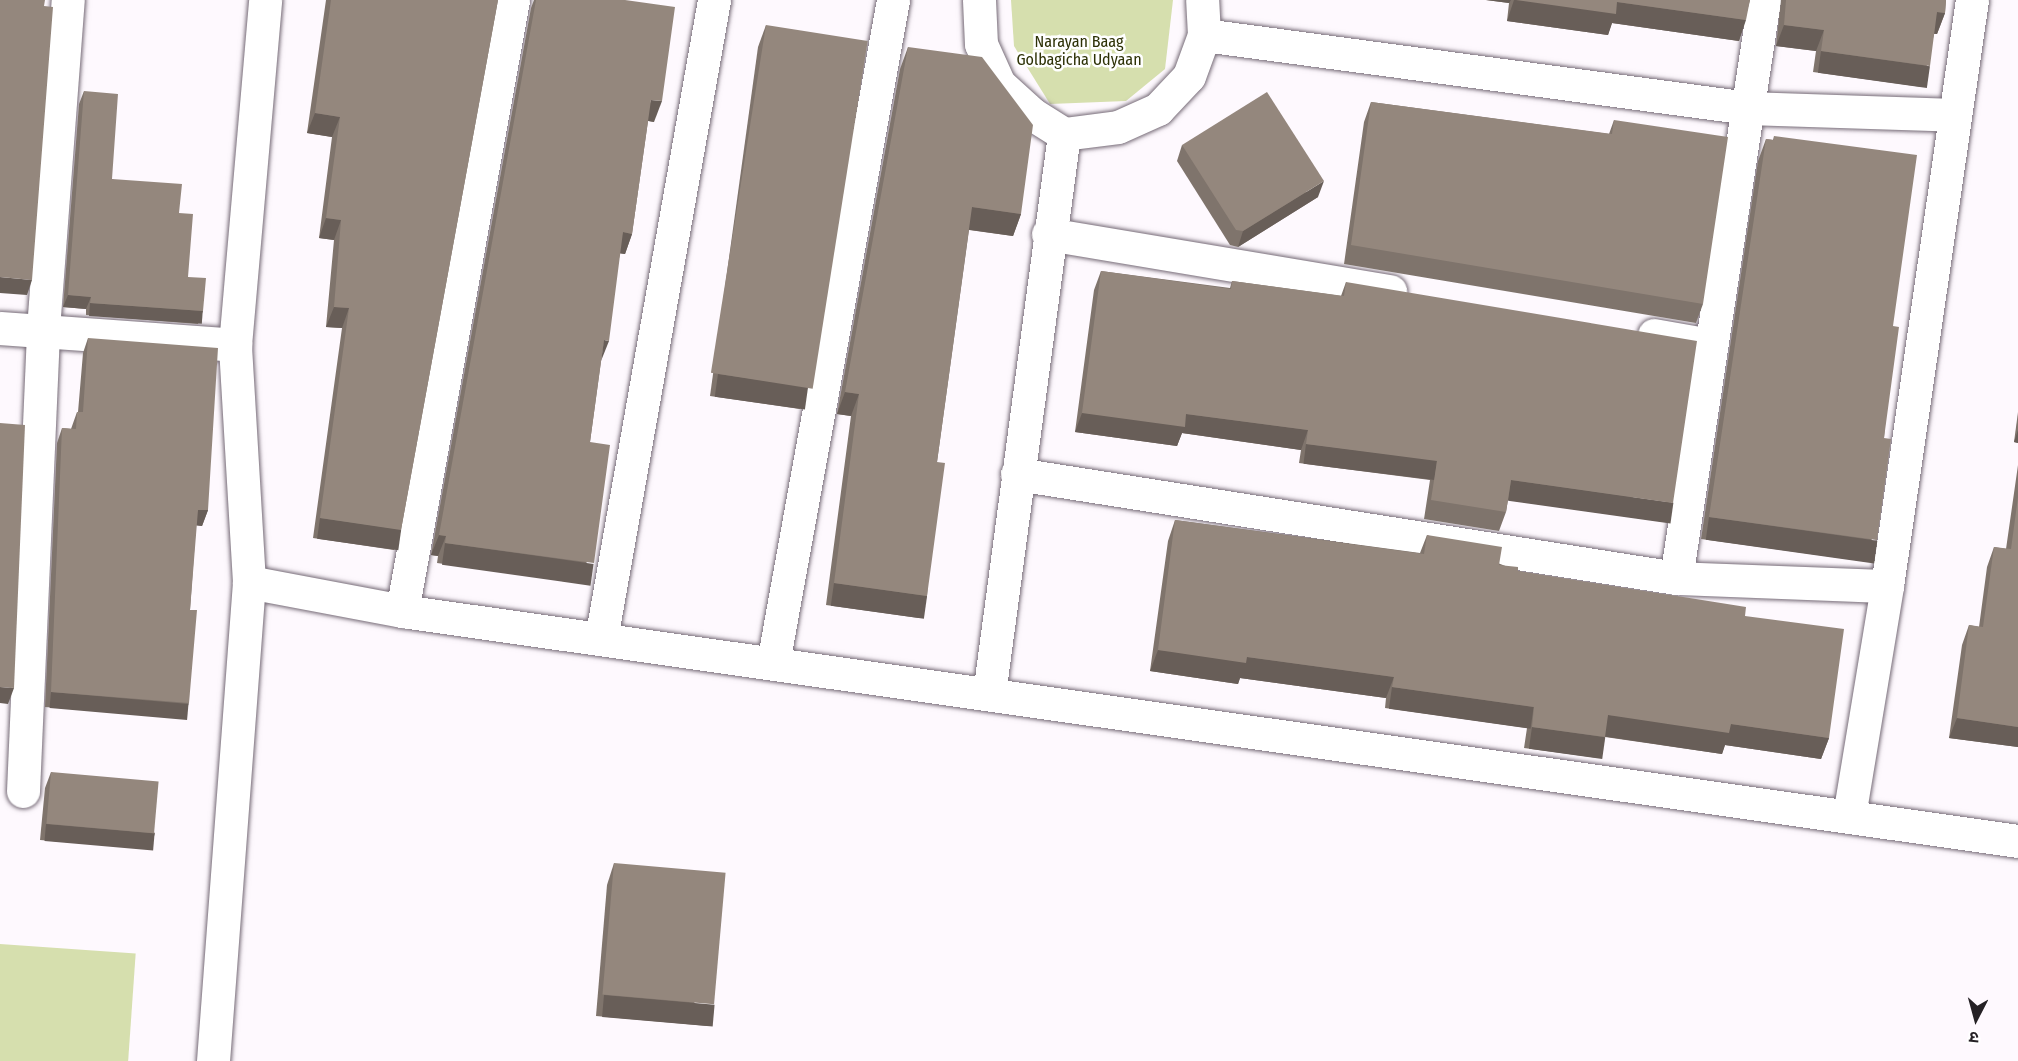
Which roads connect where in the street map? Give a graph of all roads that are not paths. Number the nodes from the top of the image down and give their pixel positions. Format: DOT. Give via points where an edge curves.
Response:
graph roads {
  1 [pos="68,0"];
  2 [pos="264,0"];
  3 [pos="513,0"];
  4 [pos="714,0"];
  5 [pos="893,0"];
  6 [pos="979,0"];
  7 [pos="1202,0"];
  8 [pos="1764,0"];
  9 [pos="1972,0"];
  10 [pos="1204,34"];
  11 [pos="1748,108"];
  12 [pos="1954,115"];
  13 [pos="1064,134"];
  14 [pos="1048,234"];
  15 [pos="1420,297"];
  16 [pos="0,328"];
  17 [pos="43,329"];
  18 [pos="1618,329"];
  19 [pos="235,345"];
  20 [pos="1711,345"];
  21 [pos="1017,474"];
  22 [pos="1676,578"];
  23 [pos="249,582"];
  24 [pos="1887,586"];
  25 [pos="402,611"];
  26 [pos="601,639"];
  27 [pos="773,663"];
  28 [pos="989,694"];
  29 [pos="23,791"];
  30 [pos="1849,816"];
  31 [pos="2018,841"];
  32 [pos="213,1061"];
  1 -- 17 [label="street"];
  2 -- 19 [label="street"];
  3 -- 25 [label="street"];
  4 -- 26 [label="street"];
  5 -- 27 [label="street"];
  6 -- 13 [label="street" via="981,44 999,84 1032,114"];
  7 -- 10 [label="street"];
  8 -- 11 [label="street"];
  9 -- 12 [label="street"];
  10 -- 11 [label="street"];
  10 -- 13 [label="street" via="1189,76 1158,109 1118,127"];
  11 -- 12 [label="street"];
  11 -- 20 [label="street"];
  12 -- 24 [label="street"];
  13 -- 14 [label="street"];
  14 -- 15 [label="street"];
  14 -- 21 [label="street"];
  16 -- 17 [label="street"];
  17 -- 19 [label="street"];
  17 -- 29 [label="street"];
  18 -- 20 [label="street"];
  19 -- 23 [label="street"];
  20 -- 22 [label="street"];
  21 -- 22 [label="street"];
  21 -- 28 [label="street"];
  22 -- 24 [label="street"];
  23 -- 25 [label="street"];
  23 -- 32 [label="street"];
  24 -- 30 [label="street"];
  25 -- 26 [label="street"];
  26 -- 27 [label="street"];
  27 -- 28 [label="street"];
  28 -- 30 [label="street"];
  30 -- 31 [label="street"];
}
